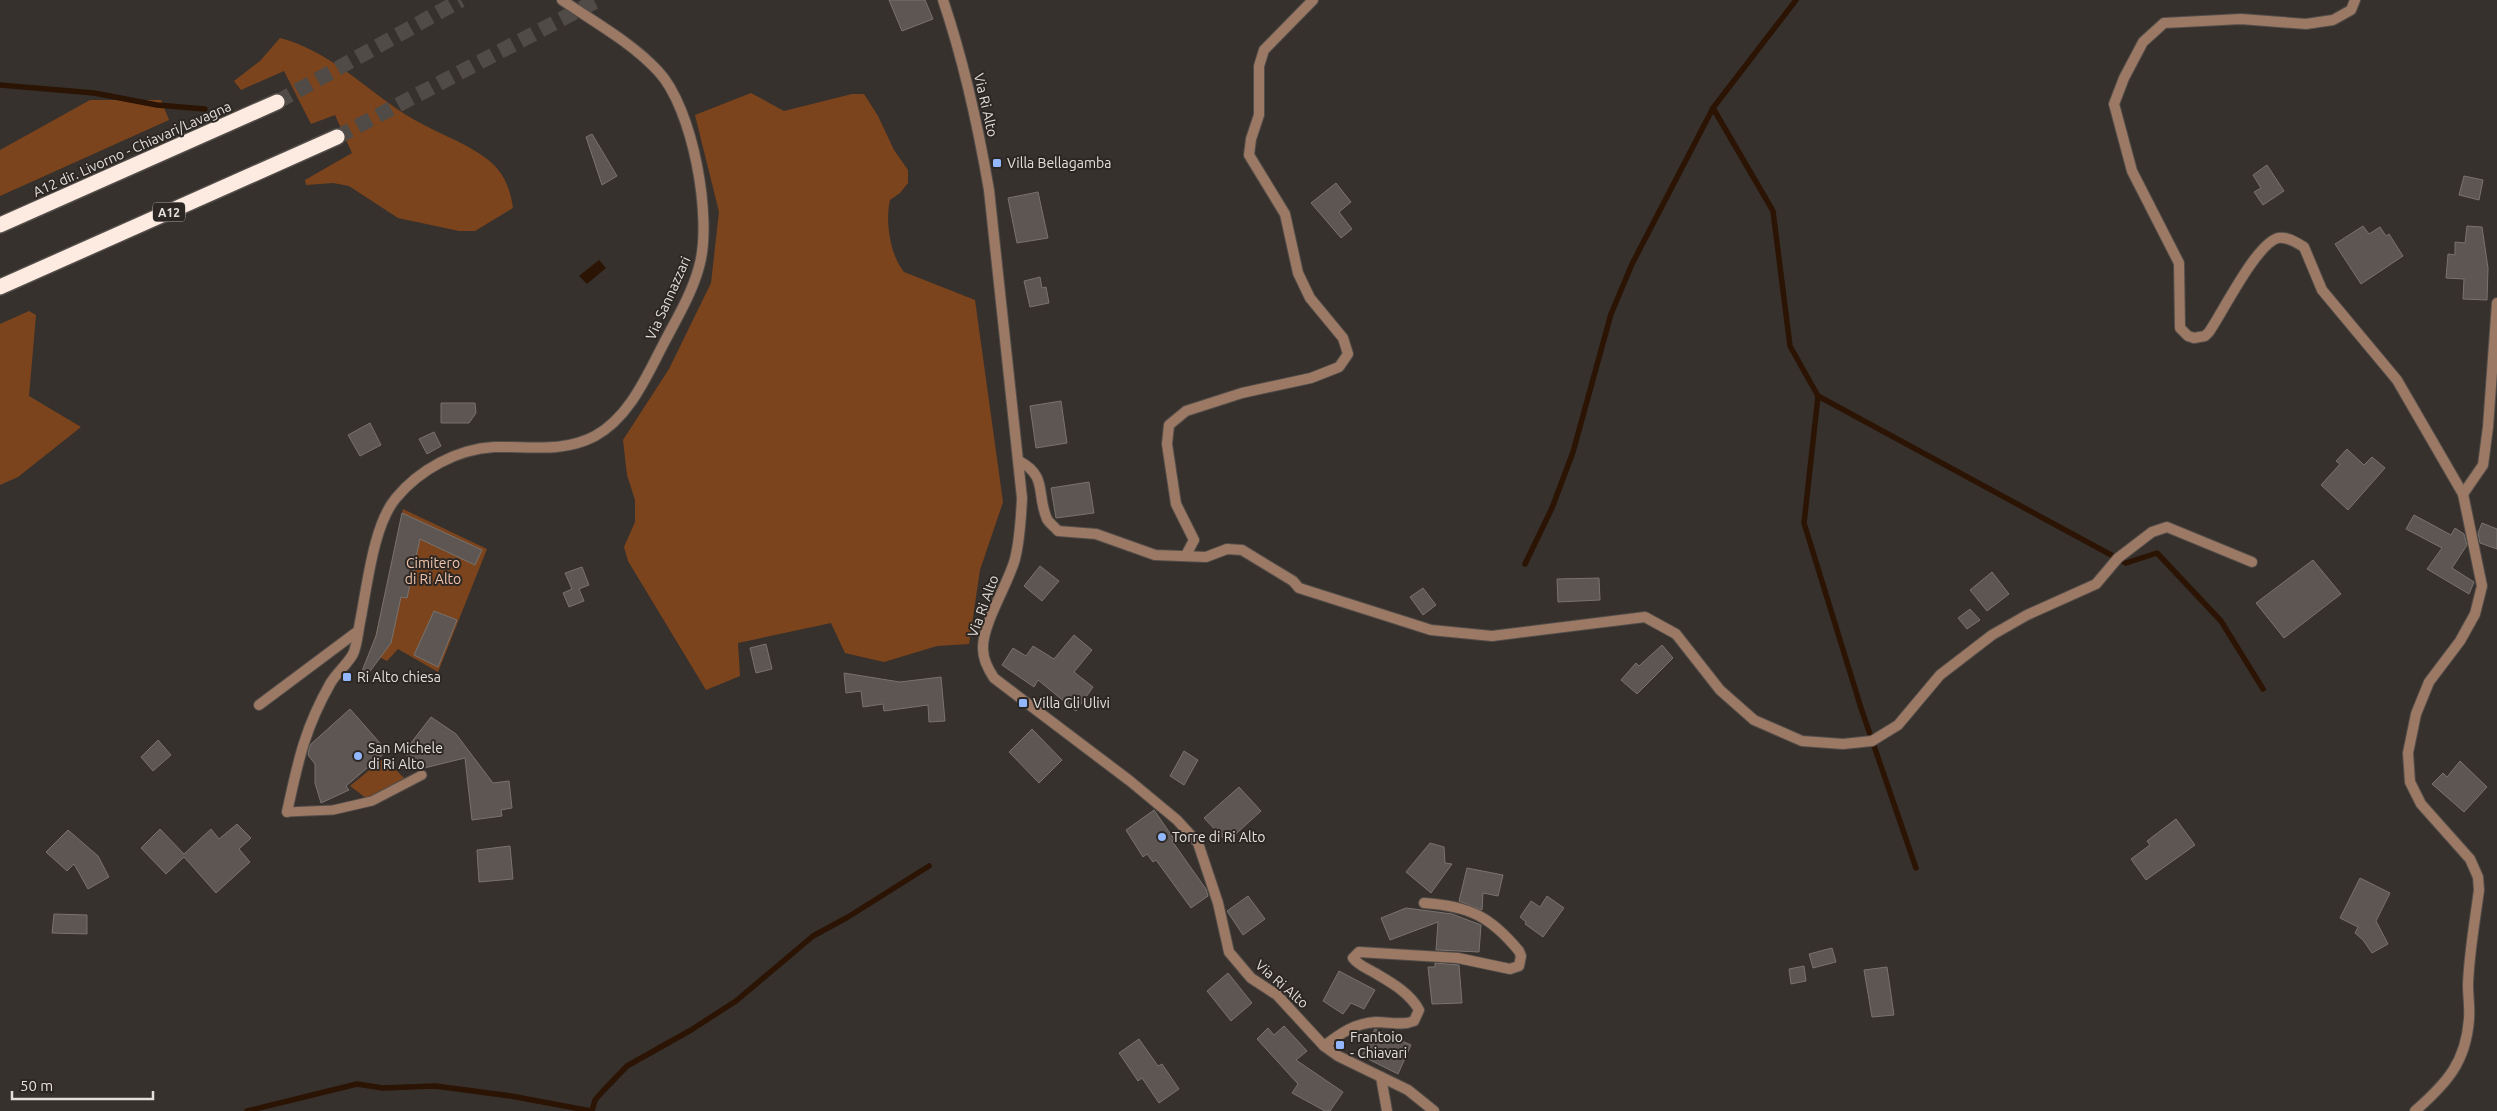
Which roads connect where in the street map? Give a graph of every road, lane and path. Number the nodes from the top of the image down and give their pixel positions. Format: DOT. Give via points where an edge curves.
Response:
graph roads {
  1 [pos="562,0"];
  2 [pos="944,0"];
  3 [pos="1313,0"];
  4 [pos="2356,0"];
  5 [pos="277,102"];
  6 [pos="337,137"];
  7 [pos="0,225"];
  8 [pos="0,287"];
  9 [pos="2497,303"];
  10 [pos="1019,461"];
  11 [pos="2463,494"];
  12 [pos="1186,555"];
  13 [pos="2252,562"];
  14 [pos="358,631"];
  15 [pos="259,705"];
  16 [pos="422,776"];
  17 [pos="287,812"];
  18 [pos="1424,903"];
  19 [pos="1324,1046"];
  20 [pos="1381,1077"];
  21 [pos="1387,1111"];
  22 [pos="1434,1111"];
  23 [pos="2415,1111"];
  1 -- 14 [label="street, Via Sannazzari" via="640,54 660,74 680,107 693,149 704,216 699,268 679,315 638,391 613,424 572,445 534,450 492,447 452,457 420,474 394,501 377,538"];
  2 -- 10 [label="street, Via Ri Alto" via="957,42 988,181"];
  3 -- 12 [label="street" via="1264,50 1258,66 1259,115 1249,155 1286,214 1298,273 1310,298 1343,338 1348,354 1339,367 1311,378 1242,393 1186,411 1170,425 1167,444 1176,504 1194,540"];
  4 -- 11 [label="street" via="2351,10 2333,20 2306,24 2241,19 2164,23 2143,42 2114,104 2132,171 2179,263 2179,323 2184,333 2200,338 2209,332 2245,273 2268,244 2279,238 2290,239 2304,247 2322,290 2397,380"];
  5 -- 7 [label="highway, A12 dir. Livorno - Chiavari/Lavagna"];
  6 -- 8 [label="highway, A12"];
  9 -- 11 [label="street" via="2483,465"];
  10 -- 12 [label="street" via="1032,468 1038,477 1048,520 1058,531 1096,534 1155,555"];
  10 -- 19 [label="street, Via Ri Alto" via="1020,529 1014,561 982,648 985,663 994,678 1178,820 1198,843 1218,902 1229,952 1251,978 1277,995"];
  11 -- 23 [label="street" via="2482,586 2476,614 2429,682 2416,714 2408,752 2410,782 2421,804 2470,859 2478,877 2479,890 2468,984 2466,1045 2448,1079"];
  12 -- 13 [label="street" via="1206,557 1227,549 1242,550 1293,580 1299,588 1431,630 1492,636 1645,617 1676,634 1720,690 1754,720 1802,741 1843,744 1872,741 1898,725 1940,675 1992,635 2027,615 2096,584 2118,558 2152,532 2167,527"];
  14 -- 15 [label="street"];
  14 -- 17 [label="street, Via Sannazzari" via="353,654 335,674 314,712 300,751"];
  16 -- 17 [label="lane" via="372,801 333,810"];
  18 -- 19 [label="street" via="1471,911 1490,921 1519,951 1519,966 1510,968 1458,958 1358,952 1353,958 1357,964 1413,998 1419,1010 1414,1021 1407,1024 1375,1022 1349,1027"];
  19 -- 20 [label="street, Via Ri Alto"];
  20 -- 21 [label="street"];
  20 -- 22 [label="street, Via Ri Alto" via="1408,1090"];
}
